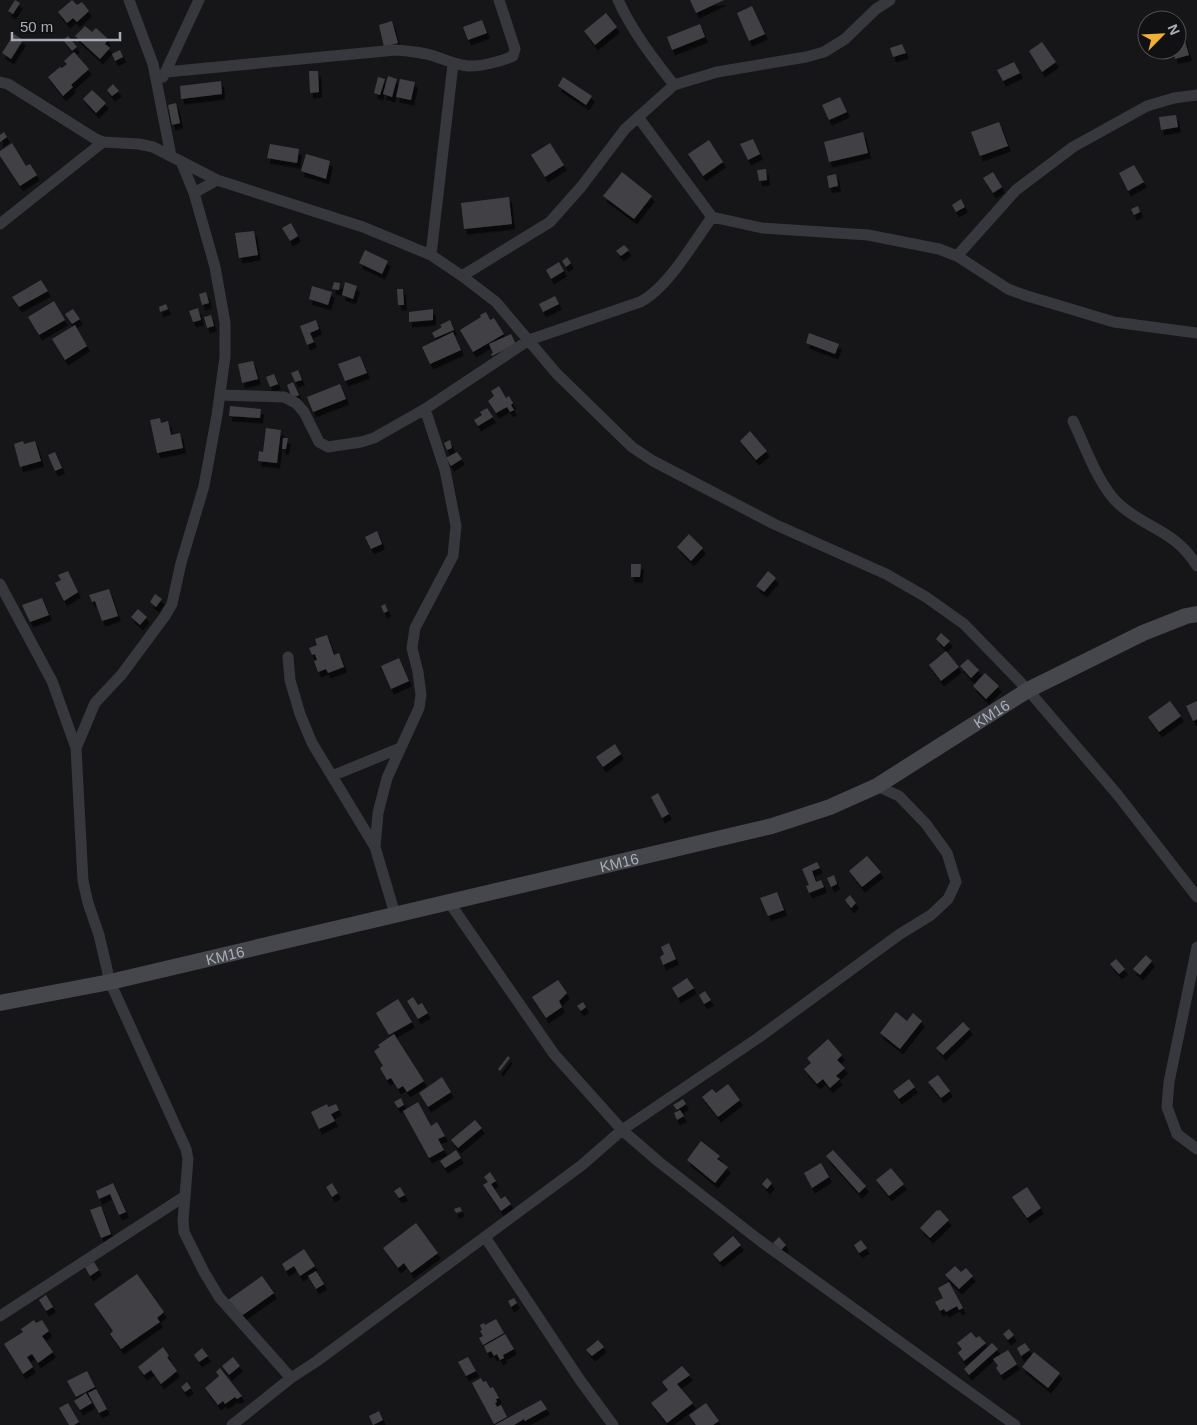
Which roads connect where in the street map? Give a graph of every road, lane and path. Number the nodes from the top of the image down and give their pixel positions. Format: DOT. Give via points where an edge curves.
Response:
graph roads {
  1 [pos="129,0"];
  2 [pos="199,0"];
  3 [pos="499,0"];
  4 [pos="618,0"];
  5 [pos="890,0"];
  6 [pos="874,4"];
  7 [pos="453,64"];
  8 [pos="166,72"];
  9 [pos="0,82"];
  10 [pos="674,85"];
  11 [pos="158,88"];
  12 [pos="1197,96"];
  13 [pos="638,117"];
  14 [pos="103,142"];
  15 [pos="176,158"];
  16 [pos="217,180"];
  17 [pos="194,193"];
  18 [pos="712,216"];
  19 [pos="0,224"];
  20 [pos="431,255"];
  21 [pos="957,256"];
  22 [pos="462,276"];
  23 [pos="1197,332"];
  24 [pos="529,340"];
  25 [pos="220,395"];
  26 [pos="425,409"];
  27 [pos="1073,421"];
  28 [pos="1197,566"];
  29 [pos="0,584"];
  30 [pos="1197,614"];
  31 [pos="288,657"];
  32 [pos="1028,690"];
  33 [pos="76,748"];
  34 [pos="400,748"];
  35 [pos="332,776"];
  36 [pos="877,786"];
  37 [pos="375,847"];
  38 [pos="1197,897"];
  39 [pos="448,902"];
  40 [pos="395,914"];
  41 [pos="1197,947"];
  42 [pos="110,982"];
  43 [pos="0,1003"];
  44 [pos="622,1130"];
  45 [pos="1197,1149"];
  46 [pos="185,1196"];
  47 [pos="485,1237"];
  48 [pos="0,1316"];
  49 [pos="291,1378"];
  50 [pos="232,1425"];
  51 [pos="613,1425"];
  52 [pos="1015,1425"];
  1 -- 11 [label="street" via="153,64"];
  2 -- 8 [label="street"];
  3 -- 7 [label="street" via="515,49 513,56 469,67"];
  4 -- 10 [label="street" via="642,43"];
  5 -- 6 [label="street"];
  6 -- 10 [label="street" via="845,39 824,52 716,72"];
  7 -- 8 [label="street" via="414,51 396,50"];
  7 -- 20 [label="street"];
  8 -- 11 [label="street"];
  9 -- 14 [label="street"];
  10 -- 13 [label="street"];
  11 -- 15 [label="street"];
  12 -- 21 [label="street" via="1174,98 1148,106 1073,147 1016,190"];
  13 -- 18 [label="street"];
  13 -- 22 [label="street" via="550,222"];
  14 -- 15 [label="street" via="153,147"];
  14 -- 19 [label="street"];
  15 -- 16 [label="street"];
  15 -- 17 [label="street"];
  16 -- 17 [label="street"];
  16 -- 20 [label="street" via="362,227"];
  17 -- 25 [label="street" via="215,267 225,323"];
  18 -- 21 [label="street" via="762,228 868,235 939,248"];
  18 -- 24 [label="street" via="661,287 650,297"];
  20 -- 22 [label="street"];
  21 -- 23 [label="street" via="1008,289 1041,300 1114,322"];
  22 -- 24 [label="street" via="496,302"];
  24 -- 26 [label="street"];
  24 -- 32 [label="street" via="557,374 632,448 774,524 886,574 926,597 964,624"];
  25 -- 26 [label="street" via="284,397 304,412 318,442 328,447 374,438"];
  25 -- 33 [label="street" via="204,486 172,604 122,674 95,703"];
  26 -- 34 [label="street" via="448,484 456,541 453,556 412,638 421,695 419,708"];
  27 -- 28 [label="street" via="1107,491 1131,513 1177,540"];
  29 -- 33 [label="street" via="52,681"];
  30 -- 32 [label="street, KM16" via="1143,633"];
  31 -- 35 [label="street" via="290,680 300,714 312,743"];
  32 -- 36 [label="street, KM16"];
  32 -- 38 [label="street" via="1117,794"];
  33 -- 42 [label="street" via="83,881"];
  34 -- 35 [label="street"];
  34 -- 37 [label="street" via="386,778"];
  35 -- 37 [label="street"];
  36 -- 39 [label="street, KM16" via="830,807 772,826"];
  36 -- 44 [label="street" via="899,796 926,824 947,853 956,882 948,899 931,915 758,1038"];
  37 -- 40 [label="street"];
  39 -- 40 [label="street, KM16"];
  39 -- 44 [label="street" via="554,1054"];
  40 -- 42 [label="street, KM16"];
  41 -- 45 [label="street" via="1169,1082 1167,1107 1178,1134"];
  42 -- 43 [label="street, KM16"];
  42 -- 46 [label="street" via="186,1149"];
  44 -- 47 [label="street" via="582,1165"];
  44 -- 52 [label="street" via="759,1240"];
  46 -- 48 [label="street"];
  46 -- 49 [label="street" via="184,1232 204,1272 219,1297"];
  47 -- 49 [label="street"];
  47 -- 51 [label="street"];
  49 -- 50 [label="street"];
}
